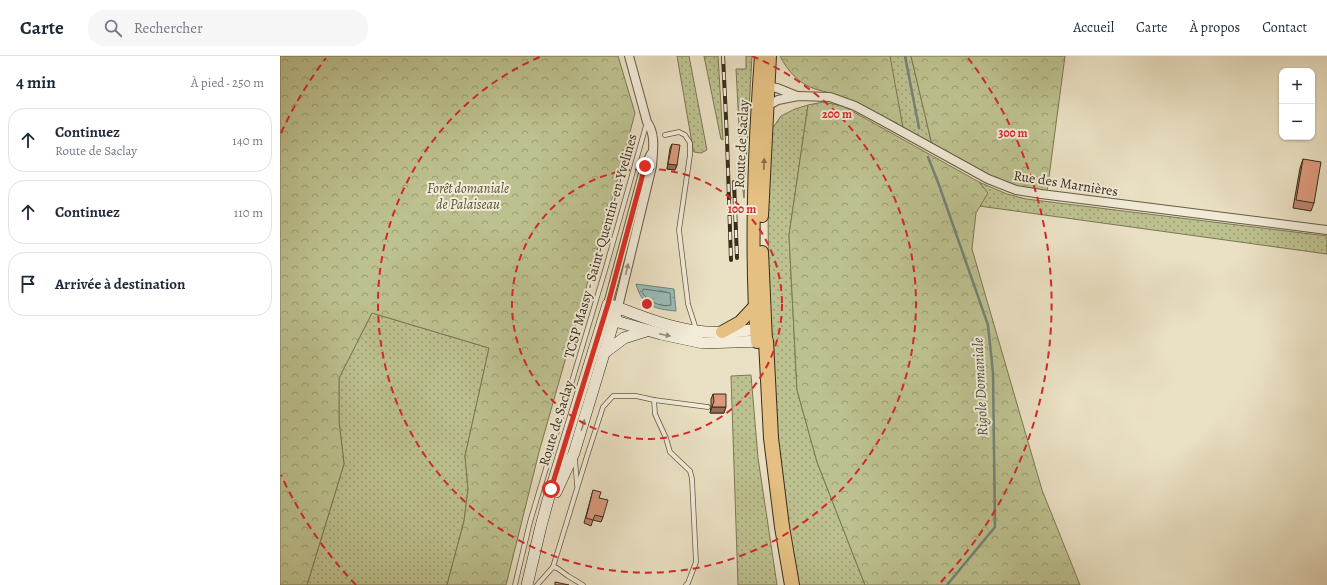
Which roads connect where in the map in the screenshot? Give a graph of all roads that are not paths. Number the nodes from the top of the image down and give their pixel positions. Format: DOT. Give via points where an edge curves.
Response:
graph roads {
  1 [pos="629,56"];
  2 [pos="761,56"];
  3 [pos="770,56"];
  4 [pos="764,86"];
  5 [pos="798,96"];
  6 [pos="762,108"];
  7 [pos="647,122"];
  8 [pos="665,135"];
  9 [pos="1327,230"];
  10 [pos="613,305"];
  11 [pos="755,306"];
  12 [pos="609,320"];
  13 [pos="648,331"];
  14 [pos="697,331"];
  15 [pos="722,332"];
  16 [pos="761,335"];
  17 [pos="604,354"];
  18 [pos="654,400"];
  19 [pos="708,407"];
  20 [pos="574,453"];
  21 [pos="578,487"];
  22 [pos="541,526"];
  23 [pos="553,567"];
  24 [pos="516,585"];
  25 [pos="527,585"];
  26 [pos="538,585"];
  27 [pos="583,585"];
  28 [pos="686,585"];
  29 [pos="783,585"];
  30 [pos="792,585"];
  1 -- 7 [label="street"];
  2 -- 4 [label="main road, Route de Saclay"];
  3 -- 4 [label="main road, Route de Saclay"];
  4 -- 5 [label="street, Rue des Marnières"];
  4 -- 6 [label="main road, Route de Saclay"];
  5 -- 6 [label="street, Rue des Marnières" via="778,100"];
  5 -- 9 [label="street, Rue des Marnières" via="830,97 846,102 988,179 1016,190"];
  6 -- 11 [label="main road, Route de Saclay" via="754,167"];
  16 -- 6 [label="main road, Route de Saclay, one-way"];
  7 -- 10 [label="street" via="651,128 653,150 645,166"];
  7 -- 24 [label="lane, TCSP Massy - Saint-Quentin-en-Yvelines" via="530,522"];
  8 -- 14 [label="lane" via="679,132 686,135 690,143 680,230 688,304"];
  10 -- 12 [label="main road, Route de Saclay"];
  10 -- 14 [label="main road" via="640,316"];
  11 -- 15 [label="main road" via="740,322"];
  11 -- 16 [label="main road, Route de Saclay"];
  12 -- 13 [label="main road"];
  12 -- 17 [label="main road"];
  12 -- 22 [label="main road, Route de Saclay" via="551,489"];
  13 -- 16 [label="main road, one-way" via="703,343"];
  13 -- 17 [label="main road" via="624,338"];
  14 -- 15 [label="main road"];
  15 -- 16 [label="main road"];
  16 -- 29 [label="highway" via="763,447"];
  16 -- 30 [label="highway" via="782,527"];
  20 -- 17 [label="main road, one-way"];
  18 -- 19 [label="lane"];
  18 -- 21 [label="lane" via="636,396 613,396 603,407"];
  18 -- 28 [label="lane" via="655,414 670,452 690,471 692,479 696,562"];
  20 -- 21 [label="lane"];
  20 -- 22 [label="main road"];
  21 -- 23 [label="lane"];
  22 -- 25 [label="main road, Route de Saclay"];
  23 -- 26 [label="lane"];
  23 -- 27 [label="lane"];
}
